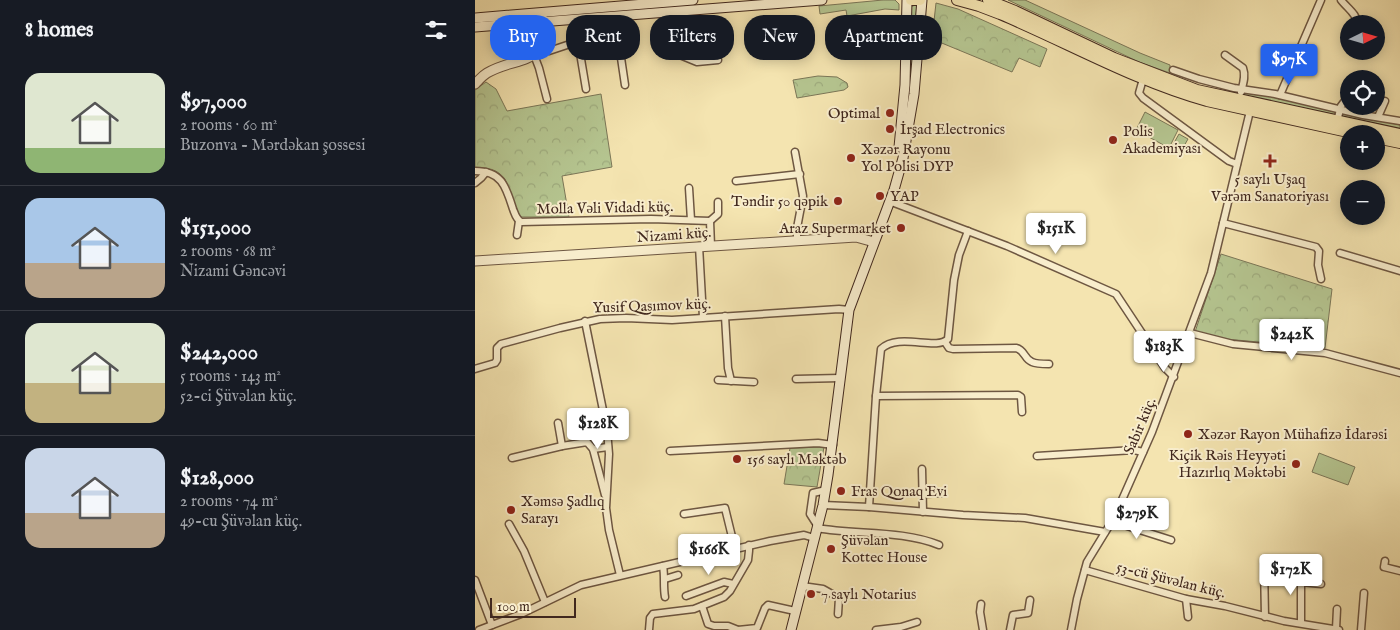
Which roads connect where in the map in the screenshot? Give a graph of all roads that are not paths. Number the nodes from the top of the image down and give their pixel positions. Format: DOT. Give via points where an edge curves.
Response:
graph roads {
  1 [pos="693,0"];
  2 [pos="822,0"];
  3 [pos="907,0"];
  4 [pos="911,0"];
  5 [pos="921,0"];
  6 [pos="957,0"];
  7 [pos="988,0"];
  8 [pos="1321,0"];
  9 [pos="1341,0"];
  10 [pos="799,1"];
  11 [pos="611,7"];
  12 [pos="676,12"];
  13 [pos="556,15"];
  14 [pos="611,15"];
  15 [pos="638,15"];
  16 [pos="676,15"];
  17 [pos="1355,15"];
  18 [pos="490,25"];
  19 [pos="475,27"];
  20 [pos="1225,55"];
  21 [pos="1295,59"];
  22 [pos="524,60"];
  23 [pos="538,60"];
  24 [pos="581,60"];
  25 [pos="621,60"];
  26 [pos="692,60"];
  27 [pos="717,60"];
  28 [pos="1305,61"];
  29 [pos="1173,70"];
  30 [pos="1143,74"];
  31 [pos="475,84"];
  32 [pos="625,85"];
  33 [pos="586,89"];
  34 [pos="1242,89"];
  35 [pos="1280,95"];
  36 [pos="547,99"];
  37 [pos="1239,100"];
  38 [pos="1340,109"];
  39 [pos="1250,110"];
  40 [pos="1368,115"];
  41 [pos="1377,117"];
  42 [pos="1337,121"];
  43 [pos="1400,121"];
  44 [pos="1340,130"];
  45 [pos="1400,134"];
  46 [pos="1385,140"];
  47 [pos="1400,144"];
  48 [pos="795,152"];
  49 [pos="1237,164"];
  50 [pos="475,171"];
  51 [pos="486,172"];
  52 [pos="800,174"];
  53 [pos="736,181"];
  54 [pos="475,183"];
  55 [pos="689,188"];
  56 [pos="889,201"];
  57 [pos="718,202"];
  58 [pos="691,220"];
  59 [pos="519,221"];
  60 [pos="710,221"];
  61 [pos="1223,223"];
  62 [pos="968,231"];
  63 [pos="517,235"];
  64 [pos="797,241"];
  65 [pos="874,242"];
  66 [pos="699,246"];
  67 [pos="711,246"];
  68 [pos="1340,253"];
  69 [pos="475,261"];
  70 [pos="1400,271"];
  71 [pos="1321,279"];
  72 [pos="849,310"];
  73 [pos="725,316"];
  74 [pos="703,317"];
  75 [pos="585,322"];
  76 [pos="1190,333"];
  77 [pos="945,342"];
  78 [pos="1049,364"];
  79 [pos="475,369"];
  80 [pos="1400,373"];
  81 [pos="1174,377"];
  82 [pos="840,378"];
  83 [pos="796,379"];
  84 [pos="717,380"];
  85 [pos="731,381"];
  86 [pos="754,382"];
  87 [pos="876,396"];
  88 [pos="1022,412"];
  89 [pos="580,418"];
  90 [pos="559,423"];
  91 [pos="584,441"];
  92 [pos="833,445"];
  93 [pos="562,446"];
  94 [pos="609,447"];
  95 [pos="593,448"];
  96 [pos="671,451"];
  97 [pos="1143,452"];
  98 [pos="1037,456"];
  99 [pos="512,458"];
  100 [pos="922,469"];
  101 [pos="826,490"];
  102 [pos="942,493"];
  103 [pos="923,494"];
  104 [pos="606,499"];
  105 [pos="823,505"];
  106 [pos="869,507"];
  107 [pos="923,512"];
  108 [pos="685,514"];
  109 [pos="1114,518"];
  110 [pos="509,524"];
  111 [pos="816,530"];
  112 [pos="1105,532"];
  113 [pos="1171,540"];
  114 [pos="749,545"];
  115 [pos="939,545"];
  116 [pos="735,548"];
  117 [pos="1385,561"];
  118 [pos="1264,564"];
  119 [pos="663,566"];
  120 [pos="1301,568"];
  121 [pos="1085,570"];
  122 [pos="1400,571"];
  123 [pos="620,575"];
  124 [pos="678,575"];
  125 [pos="665,579"];
  126 [pos="475,580"];
  127 [pos="1301,582"];
  128 [pos="733,584"];
  129 [pos="1321,584"];
  130 [pos="801,586"];
  131 [pos="1364,593"];
  132 [pos="686,596"];
  133 [pos="665,597"];
  134 [pos="1186,599"];
  135 [pos="1030,600"];
  136 [pos="545,602"];
  137 [pos="981,604"];
  138 [pos="703,606"];
  139 [pos="1337,609"];
  140 [pos="795,611"];
  141 [pos="838,614"];
  142 [pos="1265,616"];
  143 [pos="1188,617"];
  144 [pos="917,622"];
  145 [pos="1301,624"];
  146 [pos="492,625"];
  147 [pos="479,630"];
  148 [pos="649,630"];
  149 [pos="738,630"];
  150 [pos="791,630"];
  151 [pos="876,630"];
  152 [pos="983,630"];
  153 [pos="1010,630"];
  154 [pos="1071,630"];
  155 [pos="1337,630"];
  156 [pos="1361,630"];
  1 -- 11 [label="main road"];
  2 -- 10 [label="main road"];
  3 -- 56 [label="main road" via="903,117"];
  4 -- 5 [label="main road"];
  5 -- 56 [label="main road" via="911,118 898,180"];
  6 -- 30 [label="main road" via="1011,18"];
  7 -- 30 [label="main road"];
  8 -- 21 [label="street"];
  9 -- 17 [label="street"];
  10 -- 12 [label="main road"];
  11 -- 13 [label="main road"];
  11 -- 14 [label="main road" via="607,9"];
  12 -- 15 [label="main road"];
  12 -- 16 [label="street"];
  18 -- 19 [label="main road"];
  20 -- 34 [label="street" via="1243,68"];
  21 -- 28 [label="street"];
  21 -- 35 [label="street"];
  22 -- 31 [label="main road" via="488,72"];
  23 -- 36 [label="street"];
  24 -- 33 [label="street"];
  25 -- 32 [label="street"];
  26 -- 27 [label="street"];
  29 -- 34 [label="street"];
  30 -- 37 [label="main road"];
  30 -- 39 [label="main road" via="1195,98"];
  30 -- 49 [label="street" via="1139,93 1143,98"];
  34 -- 35 [label="street"];
  34 -- 37 [label="street"];
  35 -- 38 [label="street"];
  37 -- 42 [label="main road"];
  38 -- 42 [label="street"];
  39 -- 44 [label="main road"];
  39 -- 49 [label="street, Sabir küç."];
  40 -- 41 [label="street"];
  41 -- 43 [label="street"];
  42 -- 45 [label="main road"];
  46 -- 47 [label="main road"];
  48 -- 52 [label="street"];
  49 -- 61 [label="street, Sabir küç."];
  50 -- 51 [label="street"];
  51 -- 54 [label="street"];
  51 -- 59 [label="street, Molla Vəli Vidadi küç." via="502,181"];
  52 -- 53 [label="street"];
  52 -- 64 [label="street" via="803,196"];
  55 -- 58 [label="street"];
  56 -- 62 [label="street"];
  56 -- 65 [label="main road"];
  57 -- 60 [label="street" via="718,214"];
  58 -- 59 [label="street, Molla Vəli Vidadi küç."];
  58 -- 60 [label="street, Molla Vəli Vidadi küç."];
  59 -- 63 [label="street"];
  60 -- 67 [label="street"];
  61 -- 71 [label="street" via="1316,247"];
  61 -- 76 [label="street, Sabir küç." via="1214,266"];
  62 -- 77 [label="street" via="958,261 949,334"];
  62 -- 81 [label="street" via="1116,294"];
  64 -- 65 [label="main road, Nizami küç." via="859,237"];
  64 -- 67 [label="main road, Nizami küç."];
  65 -- 72 [label="main road"];
  66 -- 67 [label="main road, Nizami küç."];
  66 -- 69 [label="main road, Nizami küç."];
  66 -- 74 [label="street"];
  68 -- 70 [label="street"];
  72 -- 73 [label="street, Yusif Qasımov küç."];
  72 -- 82 [label="main road"];
  73 -- 74 [label="street, Yusif Qasımov küç."];
  73 -- 85 [label="street"];
  74 -- 75 [label="street, Yusif Qasımov küç." via="666,320 617,318"];
  75 -- 79 [label="street, Yusif Qasımov küç." via="501,344 497,348 495,363"];
  75 -- 94 [label="street"];
  76 -- 80 [label="street" via="1233,344 1325,354"];
  76 -- 81 [label="street, Sabir küç."];
  77 -- 78 [label="street" via="953,349 1016,348 1023,351 1032,363"];
  77 -- 87 [label="street" via="909,341 883,347"];
  81 -- 97 [label="street, Sabir küç."];
  82 -- 83 [label="street"];
  82 -- 92 [label="main road"];
  84 -- 85 [label="street"];
  85 -- 86 [label="street"];
  87 -- 88 [label="street" via="1018,394"];
  87 -- 106 [label="street"];
  89 -- 91 [label="street"];
  90 -- 93 [label="street"];
  91 -- 93 [label="street"];
  91 -- 95 [label="street"];
  92 -- 96 [label="street" via="818,443"];
  92 -- 101 [label="main road"];
  93 -- 99 [label="street"];
  94 -- 95 [label="street"];
  94 -- 104 [label="street"];
  95 -- 104 [label="street"];
  97 -- 98 [label="street"];
  97 -- 109 [label="street, Sabir küç."];
  100 -- 103 [label="street"];
  101 -- 105 [label="main road"];
  101 -- 111 [label="street" via="813,493 809,514"];
  102 -- 103 [label="street"];
  103 -- 107 [label="street"];
  104 -- 123 [label="street" via="609,530"];
  105 -- 106 [label="street"];
  105 -- 111 [label="main road"];
  106 -- 107 [label="street"];
  107 -- 112 [label="street" via="1025,518"];
  108 -- 116 [label="street" via="725,508"];
  109 -- 112 [label="street, Sabir küç."];
  109 -- 113 [label="street" via="1127,526"];
  110 -- 136 [label="street"];
  111 -- 114 [label="street"];
  111 -- 115 [label="street" via="921,539"];
  111 -- 130 [label="main road"];
  112 -- 121 [label="street, Sabir küç."];
  114 -- 116 [label="street"];
  114 -- 128 [label="street" via="748,560"];
  116 -- 119 [label="street"];
  117 -- 122 [label="street" via="1384,567"];
  118 -- 142 [label="street"];
  119 -- 123 [label="street"];
  119 -- 125 [label="street"];
  120 -- 127 [label="street"];
  121 -- 134 [label="street, 53-cü Şüvəlan küç."];
  121 -- 154 [label="street, Sabir küç."];
  123 -- 136 [label="street" via="577,586"];
  124 -- 125 [label="street"];
  125 -- 133 [label="street"];
  126 -- 146 [label="street"];
  127 -- 129 [label="street"];
  127 -- 145 [label="street"];
  128 -- 132 [label="street" via="724,582"];
  128 -- 138 [label="street" via="724,597"];
  130 -- 140 [label="main road"];
  130 -- 141 [label="street" via="823,589 839,598"];
  131 -- 156 [label="street"];
  134 -- 142 [label="street, 53-cü Şüvəlan küç."];
  134 -- 143 [label="street"];
  135 -- 153 [label="street" via="1028,613 1013,615"];
  136 -- 146 [label="street"];
  137 -- 152 [label="street"];
  138 -- 148 [label="street" via="653,614"];
  138 -- 149 [label="street" via="708,624"];
  139 -- 155 [label="street"];
  140 -- 149 [label="street" via="768,605 757,628"];
  140 -- 150 [label="main road"];
  142 -- 145 [label="street, 53-cü Şüvəlan küç."];
  144 -- 151 [label="street"];
  145 -- 155 [label="street, 53-cü Şüvəlan küç."];
  146 -- 147 [label="street"];
}
